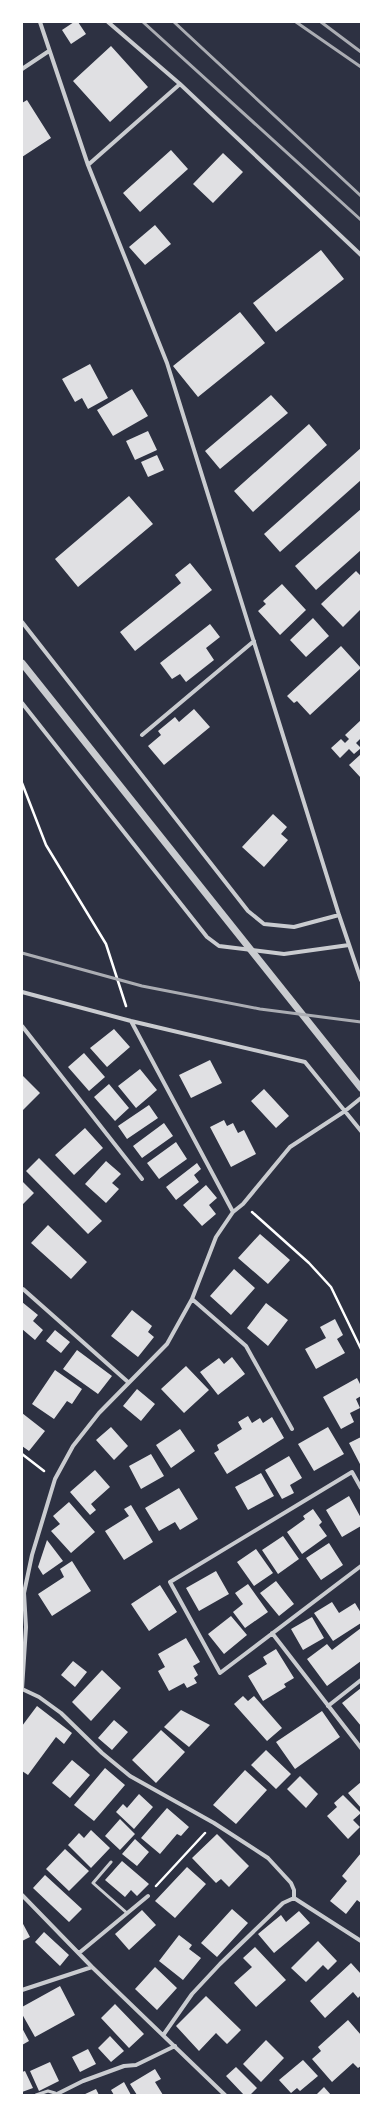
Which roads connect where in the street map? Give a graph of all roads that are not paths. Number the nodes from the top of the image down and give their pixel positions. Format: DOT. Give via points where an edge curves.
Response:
graph roads {
  1 [pos="40,22"];
  2 [pos="108,22"];
  3 [pos="49,51"];
  4 [pos="22,69"];
  5 [pos="180,84"];
  6 [pos="88,164"];
  7 [pos="361,255"];
  8 [pos="22,622"];
  9 [pos="254,641"];
  10 [pos="22,663"];
  11 [pos="22,703"];
  12 [pos="142,735"];
  13 [pos="339,915"];
  14 [pos="349,945"];
  15 [pos="359,971"];
  16 [pos="361,980"];
  17 [pos="22,992"];
  18 [pos="131,1021"];
  19 [pos="22,1026"];
  20 [pos="361,1088"];
  21 [pos="361,1098"];
  22 [pos="345,1111"];
  23 [pos="361,1131"];
  24 [pos="142,1179"];
  25 [pos="233,1212"];
  26 [pos="23,1289"];
  27 [pos="192,1299"];
  28 [pos="128,1382"];
  29 [pos="292,1429"];
  30 [pos="361,1488"];
  31 [pos="361,1566"];
  32 [pos="272,1633"];
  33 [pos="361,1680"];
  34 [pos="22,1689"];
  35 [pos="328,1706"];
  36 [pos="361,1748"];
  37 [pos="111,1862"];
  38 [pos="22,1895"];
  39 [pos="148,1896"];
  40 [pos="294,1898"];
  41 [pos="127,1913"];
  42 [pos="361,1941"];
  43 [pos="79,1953"];
  44 [pos="92,1967"];
  45 [pos="22,1990"];
  46 [pos="164,2034"];
  47 [pos="175,2046"];
  48 [pos="55,2094"];
  49 [pos="36,2095"];
  50 [pos="225,2095"];
  1 -- 3 [label="street"];
  2 -- 5 [label="street"];
  3 -- 4 [label="street"];
  3 -- 6 [label="street"];
  5 -- 6 [label="street"];
  5 -- 7 [label="street"];
  6 -- 9 [label="street" via="167,363"];
  8 -- 13 [label="street" via="248,911 264,924 294,927"];
  9 -- 12 [label="street"];
  9 -- 13 [label="street"];
  10 -- 20 [label="street"];
  11 -- 14 [label="street" via="207,937 219,946 284,954"];
  13 -- 14 [label="street"];
  14 -- 15 [label="street"];
  15 -- 16 [label="street"];
  17 -- 18 [label="street"];
  18 -- 22 [label="street" via="305,1062"];
  18 -- 25 [label="street"];
  19 -- 24 [label="street"];
  21 -- 22 [label="street"];
  22 -- 23 [label="street"];
  22 -- 25 [label="street" via="290,1147 243,1204"];
  25 -- 27 [label="street" via="216,1237"];
  26 -- 28 [label="street"];
  27 -- 28 [label="street" via="167,1344"];
  27 -- 29 [label="street" via="246,1346"];
  28 -- 34 [label="street" via="73,1446 55,1479 32,1555 24,1593 26,1627"];
  30 -- 32 [label="street" via="352,1472 170,1582 220,1673"];
  31 -- 32 [label="street"];
  32 -- 35 [label="street"];
  33 -- 35 [label="street"];
  34 -- 40 [label="street" via="39,1697 61,1713 130,1776 214,1823 268,1858 291,1883"];
  35 -- 36 [label="street"];
  37 -- 41 [label="lane" via="93,1883"];
  38 -- 43 [label="street"];
  39 -- 41 [label="street"];
  40 -- 42 [label="street"];
  40 -- 46 [label="street" via="283,1903 220,1964 192,1994"];
  41 -- 43 [label="street"];
  43 -- 44 [label="street"];
  44 -- 45 [label="street"];
  44 -- 46 [label="street"];
  46 -- 47 [label="street"];
  47 -- 48 [label="street" via="136,2065 124,2066"];
  47 -- 50 [label="street"];
  48 -- 49 [label="lane" via="48,2091"];
}
